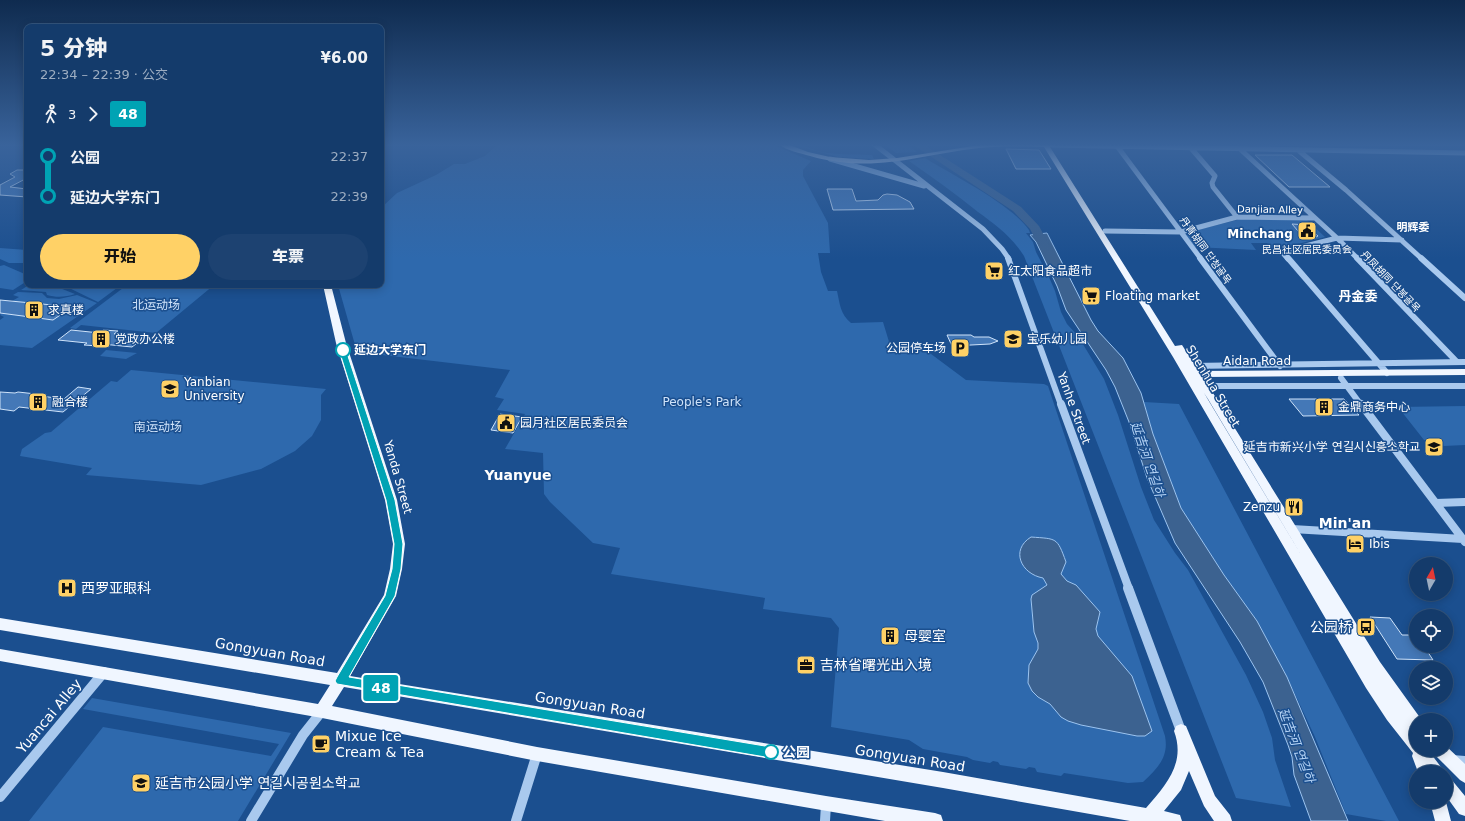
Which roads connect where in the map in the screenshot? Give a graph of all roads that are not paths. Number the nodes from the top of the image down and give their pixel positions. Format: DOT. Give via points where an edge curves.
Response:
graph roads {
  1 [pos="909,182"];
  2 [pos="922,182"];
  3 [pos="1071,182"];
  4 [pos="1074,182"];
  5 [pos="1144,182"];
  6 [pos="1212,182"];
  7 [pos="1277,182"];
  8 [pos="1335,182"];
  9 [pos="928,188"];
  10 [pos="1238,217"];
  11 [pos="1316,218"];
  12 [pos="1106,231"];
  13 [pos="1181,232"];
  14 [pos="1337,238"];
  15 [pos="1402,240"];
  16 [pos="328,288"];
  17 [pos="1465,298"];
  18 [pos="1457,362"];
  19 [pos="1465,362"];
  20 [pos="1378,363"];
  21 [pos="1280,366"];
  22 [pos="1465,372"];
  23 [pos="1387,373"];
  24 [pos="1195,376"];
  25 [pos="1341,378"];
  26 [pos="1465,378"];
  27 [pos="1347,386"];
  28 [pos="1465,386"];
  29 [pos="1465,502"];
  30 [pos="1436,503"];
  31 [pos="1292,529"];
  32 [pos="1464,540"];
  33 [pos="0,624"];
  34 [pos="0,655"];
  35 [pos="104,672"];
  36 [pos="341,681"];
  37 [pos="322,711"];
  38 [pos="1409,715"];
  39 [pos="1181,731"];
  40 [pos="1409,738"];
  41 [pos="537,754"];
  42 [pos="1424,757"];
  43 [pos="1452,757"];
  44 [pos="1430,765"];
  45 [pos="1465,769"];
  46 [pos="1465,775"];
  47 [pos="1453,793"];
  48 [pos="0,797"];
  49 [pos="826,804"];
  50 [pos="1465,808"];
  51 [pos="1440,809"];
  52 [pos="1150,816"];
  53 [pos="251,821"];
  54 [pos="516,821"];
  55 [pos="825,821"];
  56 [pos="935,821"];
  57 [pos="1174,821"];
  58 [pos="1224,821"];
  59 [pos="1444,821"];
  1 -- 9 [label="street"];
  2 -- 9 [label="street, Yanhe Street"];
  3 -- 24 [label="main road, Shenhua Street" via="1178,357"];
  4 -- 12 [label="main road, Shenhua Street"];
  5 -- 13 [label="street, 丹青胡同 단청골목"];
  6 -- 10 [label="street" via="1213,187"];
  7 -- 11 [label="street, 丹凤胡同 단봉골목"];
  8 -- 15 [label="street"];
  9 -- 39 [label="street, Yanhe Street" via="979,224 999,243 1010,261"];
  10 -- 11 [label="street, Danjian Alley"];
  10 -- 13 [label="street, Danjian Alley"];
  11 -- 14 [label="street, 丹凤胡同 단봉골목"];
  12 -- 13 [label="street, Danjian Alley"];
  12 -- 24 [label="main road, Shenhua Street"];
  13 -- 21 [label="street, 丹青胡同 단청골목"];
  14 -- 15 [label="street"];
  14 -- 18 [label="street, 丹凤胡同 단봉골목"];
  14 -- 20 [label="street" via="1282,252"];
  15 -- 17 [label="street"];
  16 -- 36 [label="main road, Yanda Street" via="341,343 391,500 399,544 390,596"];
  18 -- 19 [label="street, Aidan Road"];
  18 -- 20 [label="street, Aidan Road"];
  20 -- 21 [label="street, Aidan Road"];
  20 -- 23 [label="street"];
  21 -- 24 [label="street, Aidan Road"];
  22 -- 23 [label="main road, Aidan Road"];
  23 -- 24 [label="main road, Aidan Road"];
  24 -- 25 [label="main road, Aidan Road"];
  24 -- 27 [label="street, Aidan Road"];
  24 -- 31 [label="main road, Shenhua Street"];
  24 -- 40 [label="main road, Shenhua Street" via="1372,684"];
  25 -- 26 [label="main road, Aidan Road"];
  25 -- 27 [label="street"];
  27 -- 28 [label="street, Aidan Road"];
  27 -- 30 [label="street"];
  29 -- 30 [label="street"];
  30 -- 32 [label="street"];
  31 -- 32 [label="street"];
  31 -- 38 [label="main road, Shenhua Street" via="1375,666"];
  33 -- 36 [label="main road, Gongyuan Road"];
  34 -- 35 [label="main road"];
  35 -- 37 [label="main road"];
  35 -- 48 [label="street, Yuancai Alley"];
  36 -- 37 [label="main road, Yanda Street"];
  36 -- 52 [label="main road, Gongyuan Road"];
  37 -- 41 [label="main road"];
  37 -- 53 [label="street" via="302,735"];
  39 -- 52 [label="main road" via="1185,753 1180,780"];
  39 -- 58 [label="main road" via="1209,801"];
  41 -- 49 [label="main road"];
  41 -- 54 [label="street"];
  42 -- 44 [label="main road, Shenhua Street"];
  43 -- 45 [label="main road"];
  43 -- 46 [label="main road"];
  47 -- 50 [label="main road"];
  49 -- 55 [label="street"];
  49 -- 56 [label="main road"];
  51 -- 59 [label="main road"];
  52 -- 57 [label="main road, Gongyuan Road"];
}
